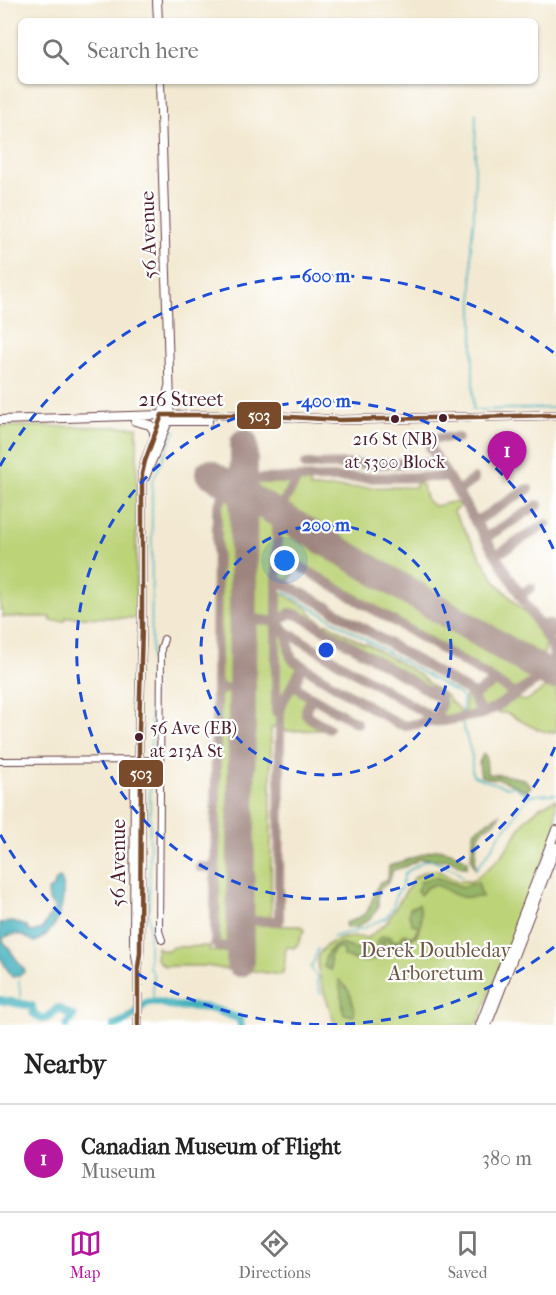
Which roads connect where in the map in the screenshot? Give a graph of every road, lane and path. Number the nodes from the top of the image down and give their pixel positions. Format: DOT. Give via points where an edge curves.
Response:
graph roads {
  1 [pos="157,0"];
  2 [pos="158,18"];
  3 [pos="160,84"];
  4 [pos="556,415"];
  5 [pos="165,418"];
  6 [pos="0,420"];
  7 [pos="54,420"];
  8 [pos="135,421"];
  9 [pos="153,442"];
  10 [pos="143,483"];
  11 [pos="164,639"];
  12 [pos="0,760"];
  13 [pos="139,760"];
  14 [pos="160,760"];
  15 [pos="556,830"];
  16 [pos="556,848"];
  17 [pos="162,940"];
  18 [pos="138,1022"];
  19 [pos="480,1025"];
  20 [pos="487,1025"];
  1 -- 2 [label="main road"];
  3 -- 5 [label="main road, 56 Avenue" via="169,387"];
  4 -- 5 [label="main road, 216 Street" via="340,420"];
  5 -- 7 [label="main road, 216 Street" via="106,416"];
  5 -- 8 [label="main road, 216 Street"];
  5 -- 9 [label="main road, 56 Avenue"];
  5 -- 10 [label="main road, 56 Avenue"];
  6 -- 7 [label="main road, 216 Street"];
  7 -- 8 [label="main road, 216 Street"];
  8 -- 9 [label="main road" via="152,427"];
  9 -- 10 [label="main road, 56 Avenue" via="145,461"];
  10 -- 13 [label="main road, 56 Avenue"];
  11 -- 14 [label="street"];
  12 -- 13 [label="street"];
  13 -- 14 [label="street"];
  13 -- 18 [label="main road, 56 Avenue" via="135,768"];
  14 -- 17 [label="street"];
  15 -- 19 [label="main road"];
  16 -- 20 [label="main road"];
}
